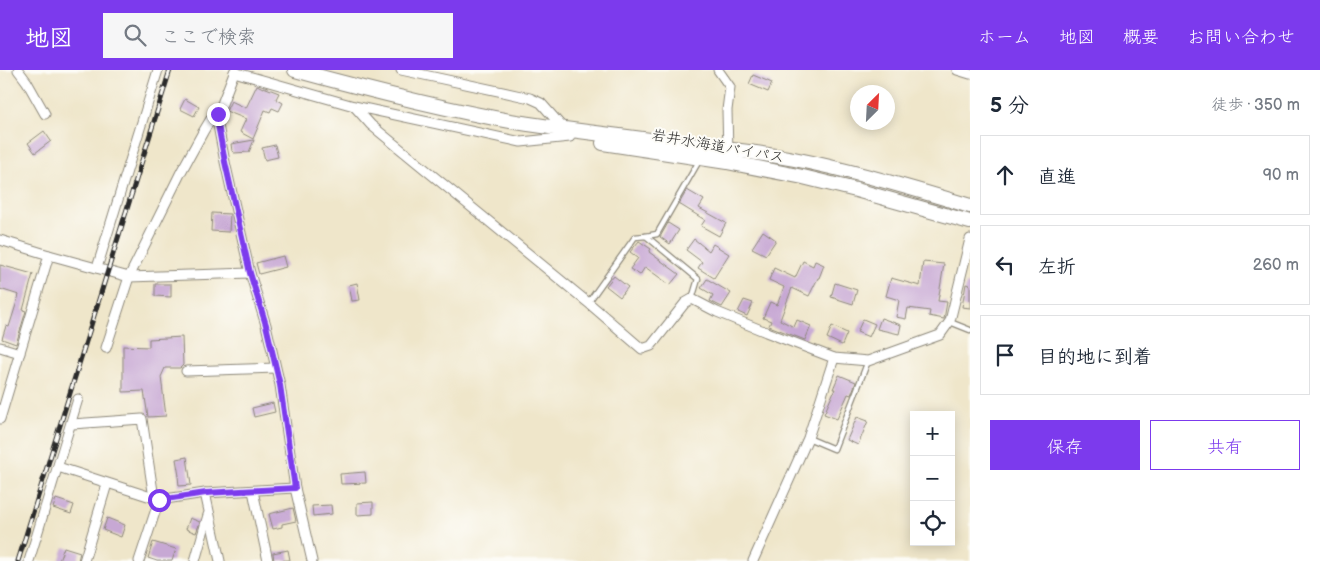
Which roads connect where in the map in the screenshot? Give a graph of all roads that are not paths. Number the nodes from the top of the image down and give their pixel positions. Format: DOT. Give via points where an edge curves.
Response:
graph roads {
  1 [pos="18,70"];
  2 [pos="158,70"];
  3 [pos="295,70"];
  4 [pos="404,70"];
  5 [pos="718,70"];
  6 [pos="958,70"];
  7 [pos="234,71"];
  8 [pos="970,74"];
  9 [pos="354,106"];
  10 [pos="45,114"];
  11 [pos="218,114"];
  12 [pos="567,133"];
  13 [pos="728,156"];
  14 [pos="701,158"];
  15 [pos="970,206"];
  16 [pos="970,222"];
  17 [pos="646,236"];
  18 [pos="970,238"];
  19 [pos="0,240"];
  20 [pos="49,255"];
  21 [pos="97,268"];
  22 [pos="250,273"];
  23 [pos="130,277"];
  24 [pos="692,300"];
  25 [pos="588,303"];
  26 [pos="950,321"];
  27 [pos="970,330"];
  28 [pos="0,347"];
  29 [pos="106,348"];
  30 [pos="20,353"];
  31 [pos="834,358"];
  32 [pos="868,361"];
  33 [pos="275,368"];
  34 [pos="186,371"];
  35 [pos="78,399"];
  36 [pos="0,419"];
  37 [pos="72,424"];
  38 [pos="808,438"];
  39 [pos="58,467"];
  40 [pos="107,484"];
  41 [pos="295,488"];
  42 [pos="253,491"];
  43 [pos="206,493"];
  44 [pos="156,499"];
  45 [pos="209,512"];
  46 [pos="28,561"];
  47 [pos="84,561"];
  48 [pos="139,561"];
  49 [pos="195,561"];
  50 [pos="220,561"];
  51 [pos="268,561"];
  52 [pos="312,561"];
  53 [pos="752,561"];
  1 -- 10 [label="street"];
  2 -- 21 [label="street"];
  3 -- 12 [label="highway, 岩井水海道バイパス" via="522,128"];
  4 -- 12 [label="street" via="530,98 541,103"];
  5 -- 13 [label="street" via="730,87"];
  6 -- 8 [label="street"];
  7 -- 9 [label="street"];
  7 -- 11 [label="street"];
  9 -- 12 [label="street" via="521,142"];
  9 -- 25 [label="street" via="371,126"];
  11 -- 22 [label="street" via="225,162"];
  11 -- 23 [label="street" via="203,132 181,172"];
  12 -- 13 [label="highway, 岩井水海道バイパス"];
  12 -- 14 [label="highway, 岩井水海道バイパス"];
  13 -- 14 [label="highway, 岩井水海道バイパス"];
  13 -- 15 [label="highway, 岩井水海道バイパス" via="793,159 909,187"];
  13 -- 16 [label="highway, 岩井水海道バイパス"];
  14 -- 17 [label="lane" via="657,234"];
  17 -- 24 [label="lane" via="698,279"];
  17 -- 25 [label="lane" via="635,237"];
  18 -- 26 [label="street"];
  19 -- 20 [label="street"];
  20 -- 21 [label="street"];
  20 -- 30 [label="street"];
  21 -- 23 [label="street"];
  22 -- 23 [label="street"];
  22 -- 33 [label="street"];
  23 -- 29 [label="street"];
  24 -- 25 [label="street" via="685,303 651,346 642,349"];
  24 -- 31 [label="street"];
  26 -- 27 [label="lane"];
  26 -- 32 [label="street" via="940,335"];
  28 -- 30 [label="street"];
  30 -- 36 [label="street"];
  31 -- 32 [label="street"];
  31 -- 38 [label="street"];
  32 -- 38 [label="lane" via="834,449"];
  33 -- 34 [label="street"];
  33 -- 41 [label="street"];
  35 -- 37 [label="street"];
  37 -- 39 [label="street"];
  37 -- 44 [label="street" via="142,419"];
  38 -- 53 [label="street"];
  39 -- 40 [label="street"];
  39 -- 46 [label="street"];
  40 -- 44 [label="street"];
  40 -- 47 [label="street"];
  41 -- 42 [label="street"];
  41 -- 52 [label="street"];
  42 -- 43 [label="street"];
  42 -- 51 [label="street"];
  43 -- 44 [label="street"];
  43 -- 45 [label="street"];
  44 -- 48 [label="street"];
  45 -- 49 [label="street"];
  45 -- 50 [label="street"];
}
